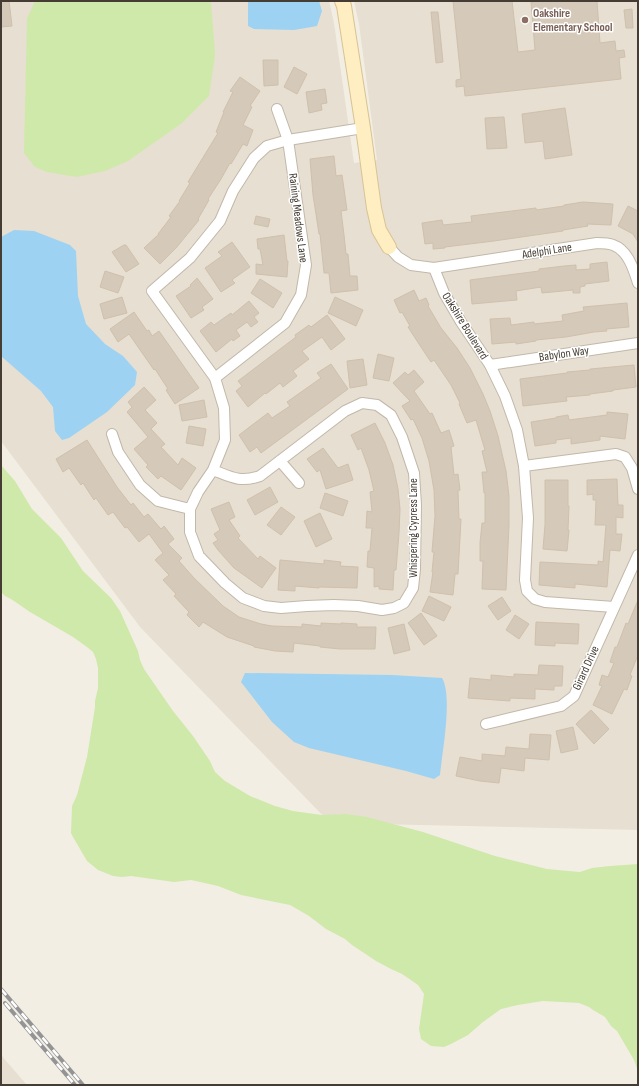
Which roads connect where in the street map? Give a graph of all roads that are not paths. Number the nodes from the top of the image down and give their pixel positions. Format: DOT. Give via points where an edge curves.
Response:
graph roads {
  1 [pos="342,1"];
  2 [pos="277,109"];
  3 [pos="363,128"];
  4 [pos="288,140"];
  5 [pos="389,247"];
  6 [pos="434,268"];
  7 [pos="638,283"];
  8 [pos="638,343"];
  9 [pos="490,365"];
  10 [pos="215,378"];
  11 [pos="112,434"];
  12 [pos="280,461"];
  13 [pos="524,466"];
  14 [pos="213,470"];
  15 [pos="299,483"];
  16 [pos="638,489"];
  17 [pos="190,509"];
  18 [pos="638,554"];
  19 [pos="614,607"];
  20 [pos="486,724"];
  1 -- 3 [label="street"];
  2 -- 4 [label="street, Raining Meadows Lane"];
  3 -- 4 [label="street, Whispering Cypress Lane"];
  3 -- 5 [label="street" via="374,208 379,230"];
  4 -- 10 [label="street, Raining Meadows Lane" via="306,265 301,295 285,323"];
  4 -- 10 [label="street, Whispering Cypress Lane" via="267,146 254,158 233,191 220,221 190,258 152,291"];
  5 -- 6 [label="street" via="410,265"];
  6 -- 7 [label="street, Adelphi Lane" via="597,243 613,245 623,251"];
  6 -- 9 [label="street, Oakshire Boulevard" via="454,310"];
  8 -- 9 [label="street, Babylon Way"];
  9 -- 13 [label="street, Oakshire Boulevard" via="506,396"];
  10 -- 14 [label="street, Whispering Cypress Lane" via="224,408 225,440"];
  11 -- 17 [label="street" via="118,452 140,485 158,501"];
  12 -- 14 [label="street, Whispering Cypress Lane" via="250,480 236,479"];
  12 -- 15 [label="street"];
  12 -- 17 [label="street, Whispering Cypress Lane" via="345,411 362,403 377,405 391,414 414,473 416,505 413,588 404,603 382,610 334,605 281,608 264,606 243,598 199,556 190,532"];
  13 -- 16 [label="street" via="616,454 625,457 632,468"];
  13 -- 19 [label="street, Oakshire Boulevard" via="528,518 525,580 527,591 535,599 545,602"];
  14 -- 17 [label="street, Whispering Cypress Lane"];
  18 -- 19 [label="street, Girard Drive"];
  19 -- 20 [label="street, Girard Drive" via="574,696 561,706"];
}
